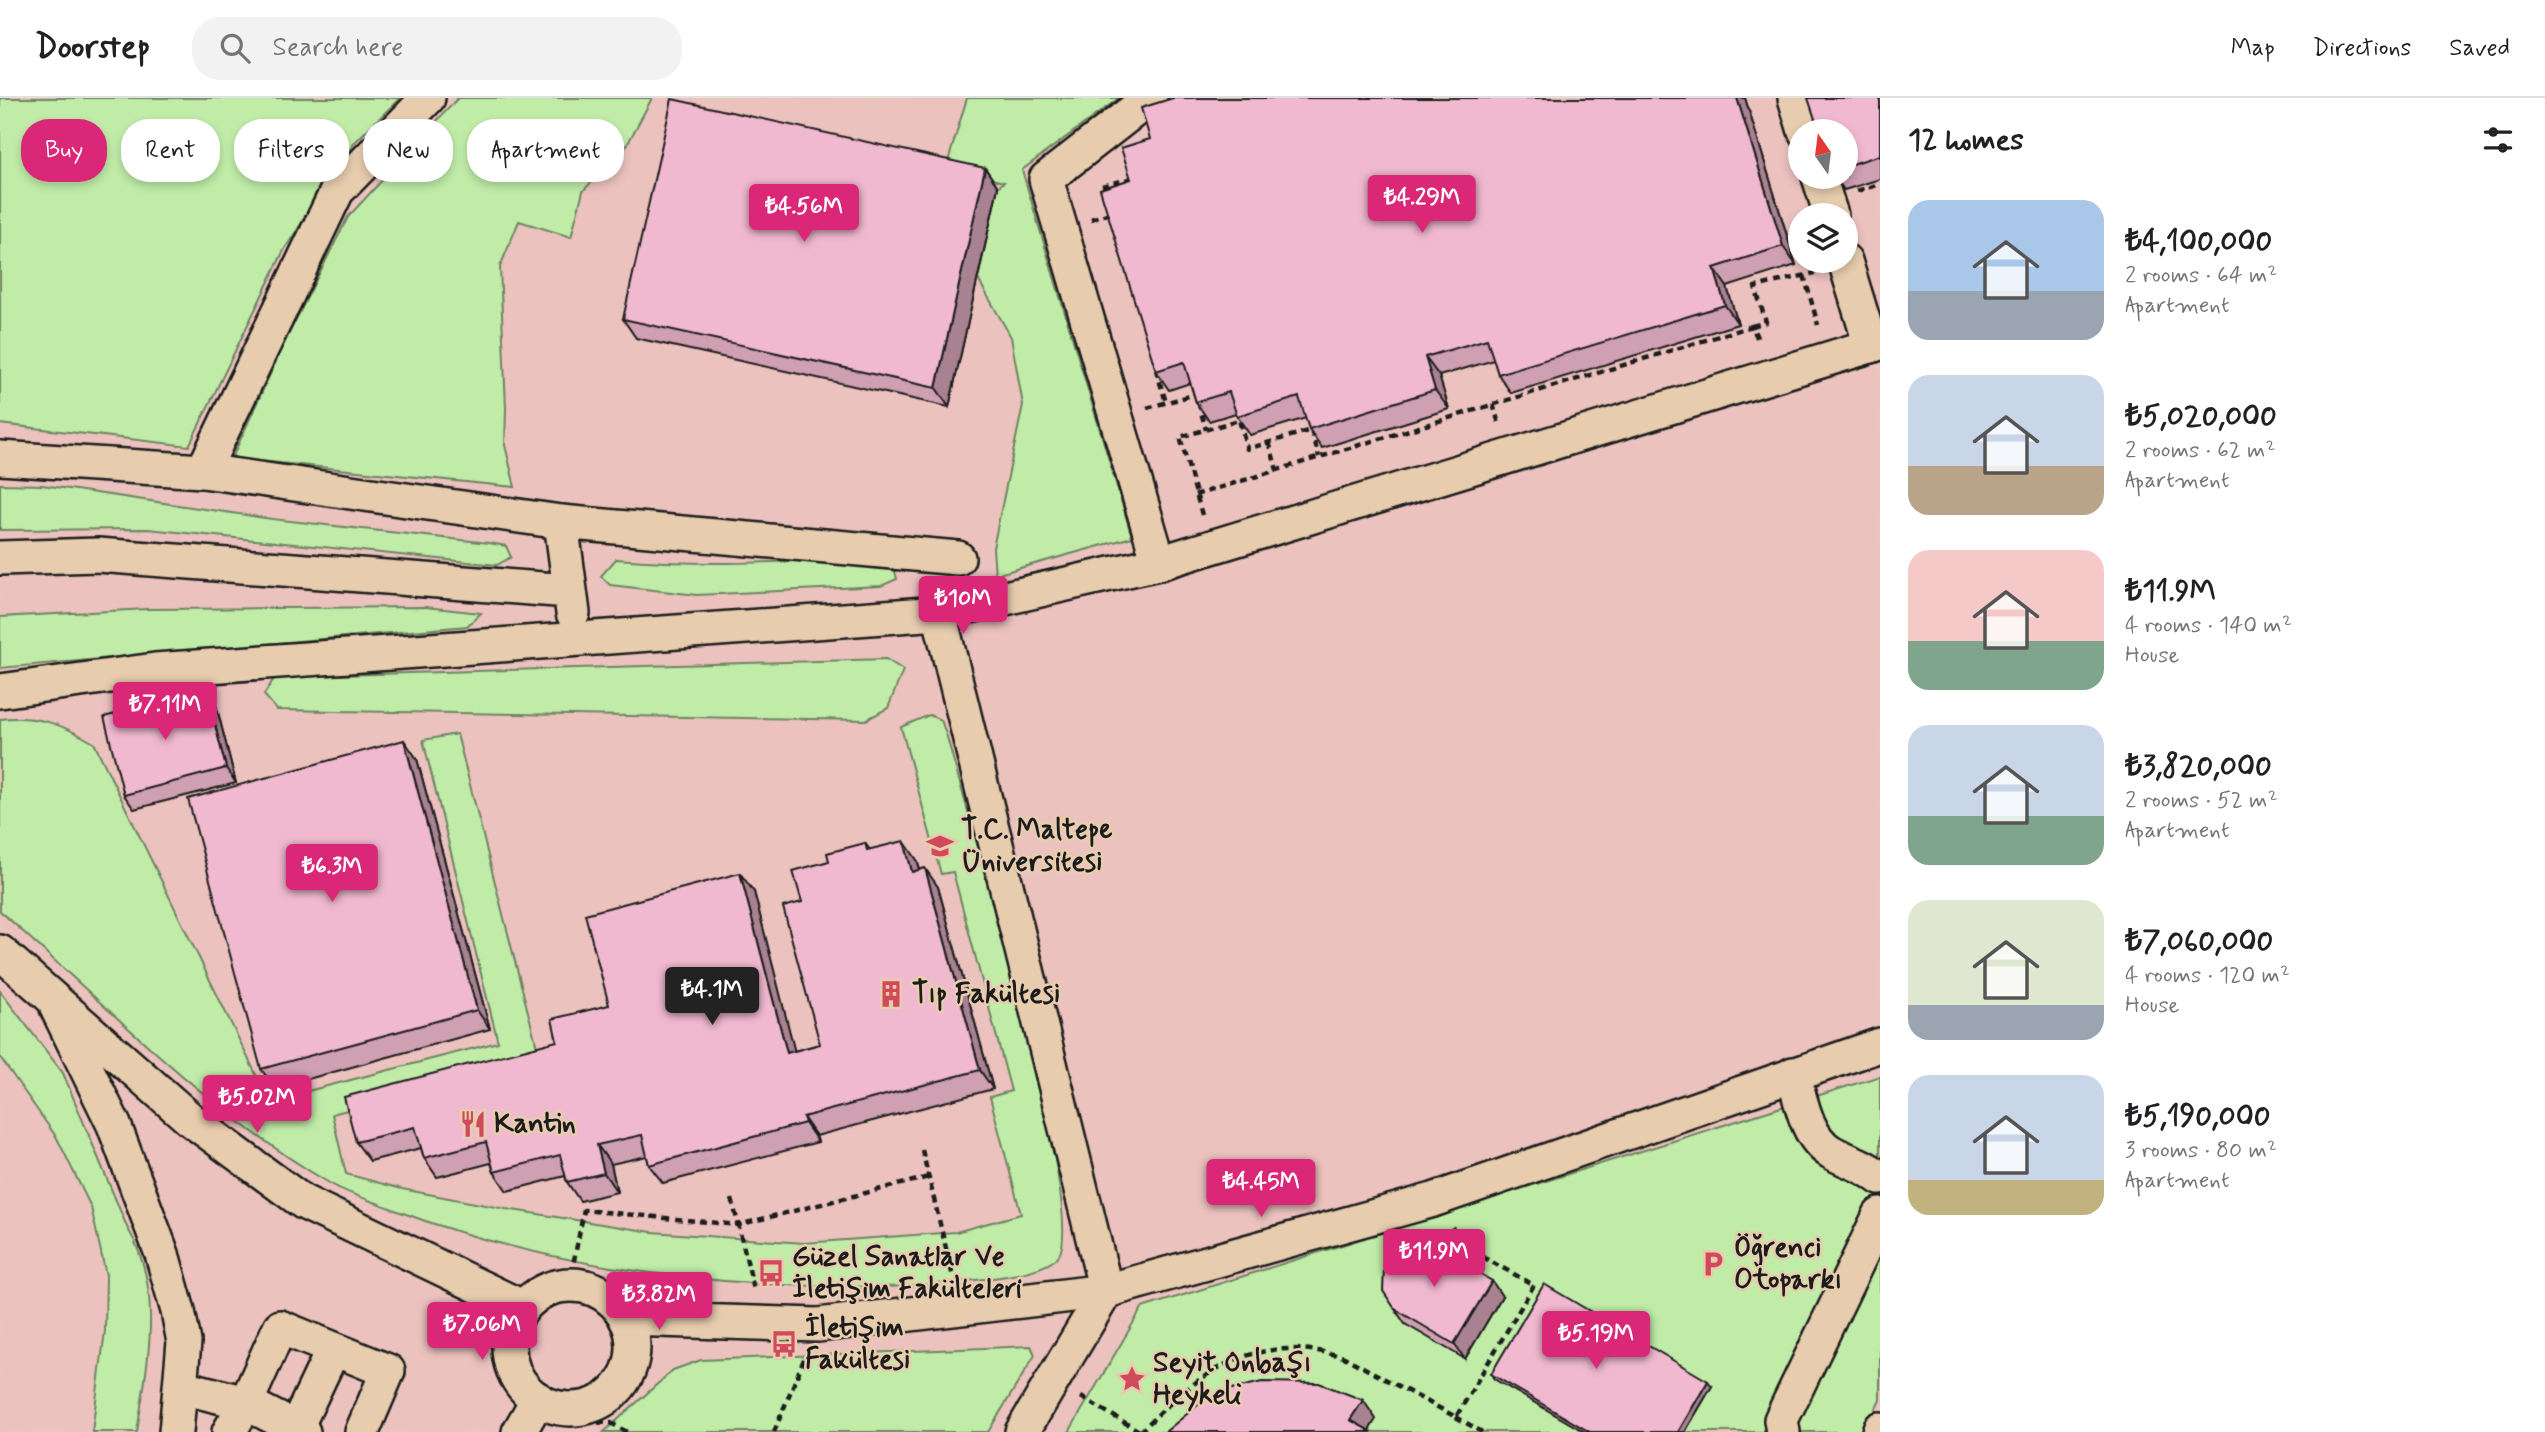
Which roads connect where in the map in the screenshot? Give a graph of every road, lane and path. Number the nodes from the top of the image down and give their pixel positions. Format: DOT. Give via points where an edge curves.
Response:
graph roads {
  1 [pos="428,98"];
  2 [pos="1150,98"];
  3 [pos="1794,98"];
  4 [pos="1801,119"];
  5 [pos="1090,145"];
  6 [pos="1102,186"];
  7 [pos="1135,186"];
  8 [pos="1105,196"];
  9 [pos="1108,205"];
  10 [pos="1114,225"];
  11 [pos="1811,273"];
  12 [pos="1849,273"];
  13 [pos="1804,275"];
  14 [pos="1861,313"];
  15 [pos="1818,325"];
  16 [pos="1752,326"];
  17 [pos="1806,329"];
  18 [pos="1770,339"];
  19 [pos="1876,345"];
  20 [pos="1154,364"];
  21 [pos="1166,402"];
  22 [pos="1116,416"];
  23 [pos="1206,430"];
  24 [pos="1269,443"];
  25 [pos="1319,457"];
  26 [pos="0,458"];
  27 [pos="1277,470"];
  28 [pos="202,471"];
  29 [pos="1195,495"];
  30 [pos="561,522"];
  31 [pos="1155,548"];
  32 [pos="0,558"];
  33 [pos="958,558"];
  34 [pos="569,591"];
  35 [pos="939,613"];
  36 [pos="577,638"];
  37 [pos="0,691"];
  38 [pos="0,952"];
  39 [pos="50,994"];
  40 [pos="1880,1045"];
  41 [pos="1793,1073"];
  42 [pos="922,1150"];
  43 [pos="929,1177"];
  44 [pos="1880,1178"];
  45 [pos="732,1199"];
  46 [pos="1433,1199"];
  47 [pos="1880,1215"];
  48 [pos="738,1225"];
  49 [pos="569,1285"];
  50 [pos="1107,1291"];
  51 [pos="522,1307"];
  52 [pos="961,1308"];
  53 [pos="626,1319"];
  54 [pos="762,1323"];
  55 [pos="818,1325"];
  56 [pos="333,1350"];
  57 [pos="1053,1381"];
  58 [pos="182,1387"];
  59 [pos="246,1403"];
  60 [pos="528,1417"];
  61 [pos="1456,1417"];
  62 [pos="298,1431"];
  63 [pos="176,1432"];
  64 [pos="229,1432"];
  65 [pos="362,1432"];
  66 [pos="626,1432"];
  67 [pos="774,1432"];
  68 [pos="1022,1432"];
  69 [pos="1141,1432"];
  70 [pos="1482,1432"];
  71 [pos="1783,1432"];
  1 -- 28 [label="street" via="337,191"];
  2 -- 5 [label="street"];
  3 -- 4 [label="street"];
  5 -- 6 [label="path"];
  5 -- 22 [label="street" via="1045,179"];
  6 -- 7 [label="path" via="1132,176"];
  6 -- 8 [label="path"];
  9 -- 10 [label="path"];
  11 -- 13 [label="path"];
  12 -- 14 [label="street"];
  13 -- 15 [label="path"];
  13 -- 16 [label="path" via="1755,287 1766,322"];
  14 -- 15 [label="path"];
  14 -- 19 [label="street"];
  15 -- 17 [label="path"];
  16 -- 18 [label="path" via="1758,343"];
  16 -- 25 [label="path"];
  19 -- 31 [label="street"];
  20 -- 21 [label="path"];
  21 -- 22 [label="path"];
  21 -- 23 [label="path" via="1196,394"];
  22 -- 31 [label="street"];
  23 -- 24 [label="path" via="1239,420 1247,449"];
  23 -- 29 [label="path" via="1180,437"];
  24 -- 25 [label="path" via="1311,430"];
  24 -- 27 [label="path"];
  25 -- 27 [label="path"];
  26 -- 28 [label="street"];
  27 -- 29 [label="path"];
  28 -- 30 [label="street"];
  29 -- 31 [label="path" via="1202,517"];
  30 -- 33 [label="street"];
  30 -- 34 [label="street"];
  31 -- 35 [label="street"];
  32 -- 34 [label="street" via="98,555"];
  34 -- 36 [label="street"];
  35 -- 36 [label="street"];
  35 -- 50 [label="street"];
  36 -- 37 [label="street" via="155,670"];
  38 -- 39 [label="street"];
  39 -- 51 [label="street" via="190,1119 303,1202"];
  39 -- 58 [label="street" via="114,1125 163,1254 184,1342"];
  40 -- 41 [label="street"];
  41 -- 44 [label="street" via="1814,1138"];
  41 -- 46 [label="street"];
  42 -- 43 [label="path"];
  43 -- 48 [label="path"];
  43 -- 52 [label="path"];
  45 -- 48 [label="path"];
  46 -- 50 [label="street"];
  46 -- 61 [label="path" via="1466,1248 1534,1285"];
  47 -- 71 [label="street" via="1781,1420"];
  48 -- 49 [label="path" via="584,1210"];
  48 -- 54 [label="path"];
  49 -- 51 [label="street" via="551,1287"];
  49 -- 53 [label="street" via="587,1286 603,1294"];
  50 -- 52 [label="street"];
  50 -- 57 [label="street"];
  51 -- 60 [label="street" via="513,1322 509,1357"];
  52 -- 55 [label="street"];
  53 -- 54 [label="street"];
  53 -- 60 [label="street" via="632,1336 628,1371 605,1398"];
  54 -- 55 [label="street"];
  55 -- 67 [label="path"];
  56 -- 59 [label="street" via="280,1327"];
  56 -- 62 [label="street"];
  56 -- 65 [label="street" via="388,1371"];
  57 -- 68 [label="street"];
  57 -- 69 [label="path"];
  58 -- 59 [label="street"];
  58 -- 63 [label="street"];
  59 -- 62 [label="street"];
  59 -- 64 [label="street"];
  60 -- 66 [label="path" via="611,1423"];
  61 -- 69 [label="path" via="1344,1357 1327,1352 1271,1351 1212,1369"];
  61 -- 70 [label="path"];
}
